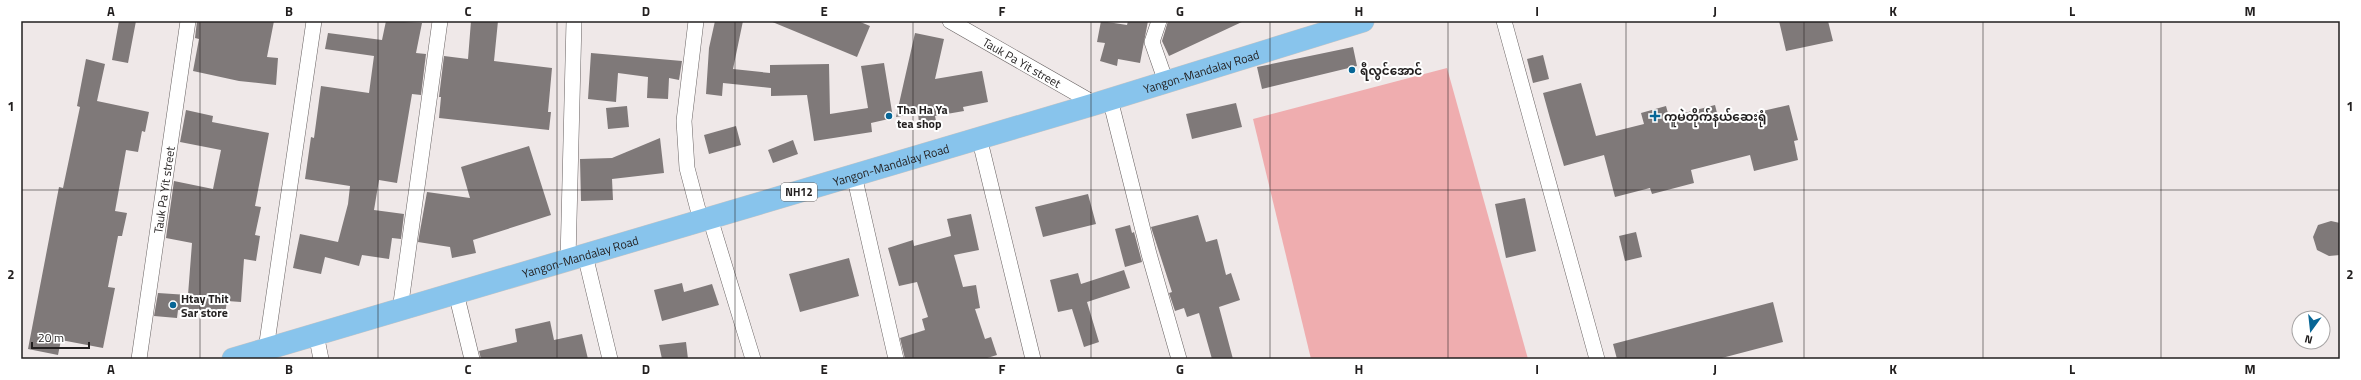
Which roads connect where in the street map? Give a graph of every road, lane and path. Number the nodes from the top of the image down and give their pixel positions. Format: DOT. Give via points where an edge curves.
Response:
graph roads {
  1 [pos="188,21"];
  2 [pos="314,21"];
  3 [pos="440,21"];
  4 [pos="574,21"];
  5 [pos="696,21"];
  6 [pos="950,21"];
  7 [pos="1159,21"];
  8 [pos="1363,21"];
  9 [pos="1504,21"];
  10 [pos="1166,82"];
  11 [pos="1103,102"];
  12 [pos="979,137"];
  13 [pos="854,175"];
  14 [pos="705,219"];
  15 [pos="576,258"];
  16 [pos="456,293"];
  17 [pos="400,310"];
  18 [pos="316,334"];
  19 [pos="266,349"];
  20 [pos="139,359"];
  21 [pos="233,359"];
  22 [pos="321,359"];
  23 [pos="472,359"];
  24 [pos="610,359"];
  25 [pos="754,359"];
  26 [pos="896,359"];
  27 [pos="1033,359"];
  28 [pos="1179,359"];
  29 [pos="1597,359"];
  1 -- 20 [label="street, Tauk Pa Yit street"];
  2 -- 19 [label="street"];
  3 -- 17 [label="street"];
  4 -- 15 [label="street"];
  5 -- 14 [label="street" via="684,121 687,168"];
  6 -- 11 [label="street, Tauk Pa Yit street"];
  7 -- 10 [label="street" via="1152,42"];
  8 -- 10 [label="highway, Yangon-Mandalay Road / NH12"];
  9 -- 29 [label="street"];
  10 -- 11 [label="highway, Yangon-Mandalay Road / NH12"];
  11 -- 12 [label="highway, Yangon-Mandalay Road / NH12"];
  11 -- 28 [label="street"];
  12 -- 13 [label="highway, Yangon-Mandalay Road / NH12"];
  12 -- 27 [label="street"];
  13 -- 14 [label="highway, Yangon-Mandalay Road / NH12"];
  13 -- 26 [label="street"];
  14 -- 15 [label="highway, Yangon-Mandalay Road / NH12"];
  14 -- 25 [label="street"];
  15 -- 16 [label="highway, Yangon-Mandalay Road / NH12"];
  15 -- 24 [label="street"];
  16 -- 17 [label="highway, Yangon-Mandalay Road / NH12"];
  16 -- 23 [label="street"];
  17 -- 18 [label="highway, Yangon-Mandalay Road / NH12"];
  18 -- 19 [label="highway, Yangon-Mandalay Road / NH12"];
  18 -- 22 [label="street"];
  19 -- 21 [label="highway, Yangon-Mandalay Road / NH12"];
}
